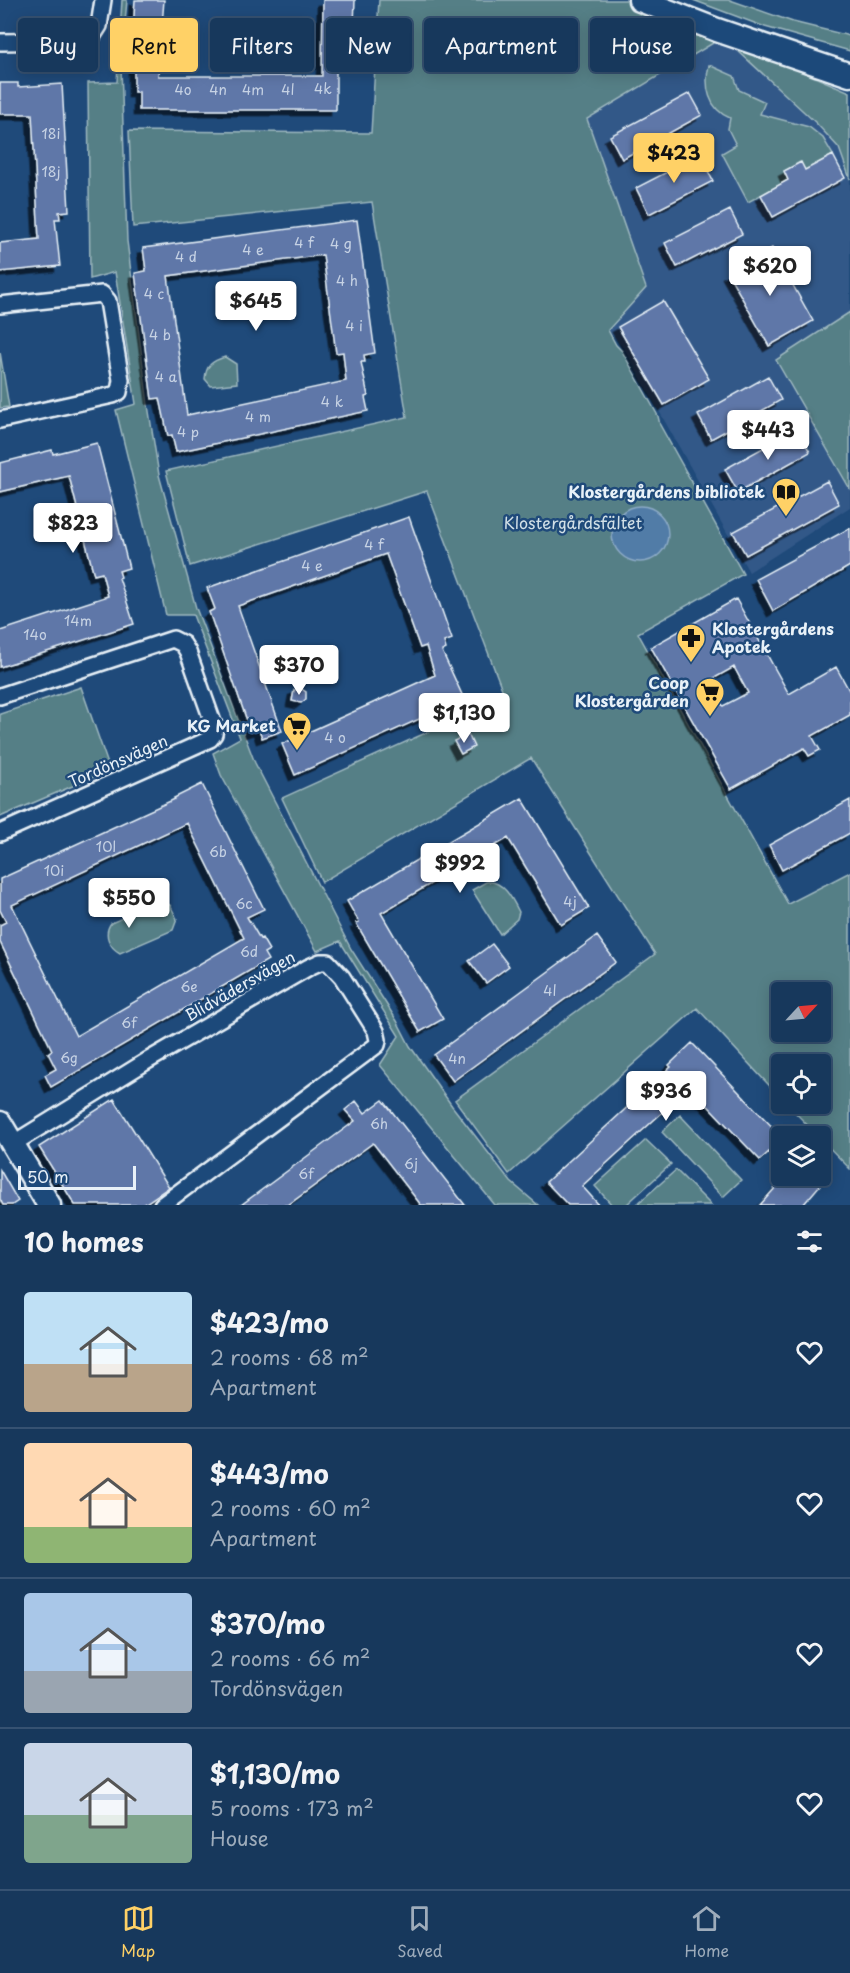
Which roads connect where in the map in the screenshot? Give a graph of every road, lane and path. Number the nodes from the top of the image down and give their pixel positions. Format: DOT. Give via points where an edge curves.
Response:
graph roads {
  1 [pos="103,0"];
  2 [pos="640,0"];
  3 [pos="0,42"];
  4 [pos="850,75"];
  5 [pos="0,304"];
  6 [pos="0,420"];
  7 [pos="0,696"];
  8 [pos="0,833"];
  9 [pos="0,1123"];
  10 [pos="12,1145"];
  11 [pos="49,1205"];
  12 [pos="162,1205"];
  1 -- 3 [label="street" via="99,26 92,37 76,41"];
  2 -- 4 [label="street"];
  5 -- 6 [label="street" via="102,294 108,302 121,380 119,392 113,395"];
  7 -- 8 [label="street, Tordönsvägen" via="173,639 187,650 215,728 210,739"];
  9 -- 10 [label="street"];
  10 -- 11 [label="street"];
  10 -- 12 [label="street, Blidvädersvägen" via="309,967 328,962 376,1031 376,1045"];
}
